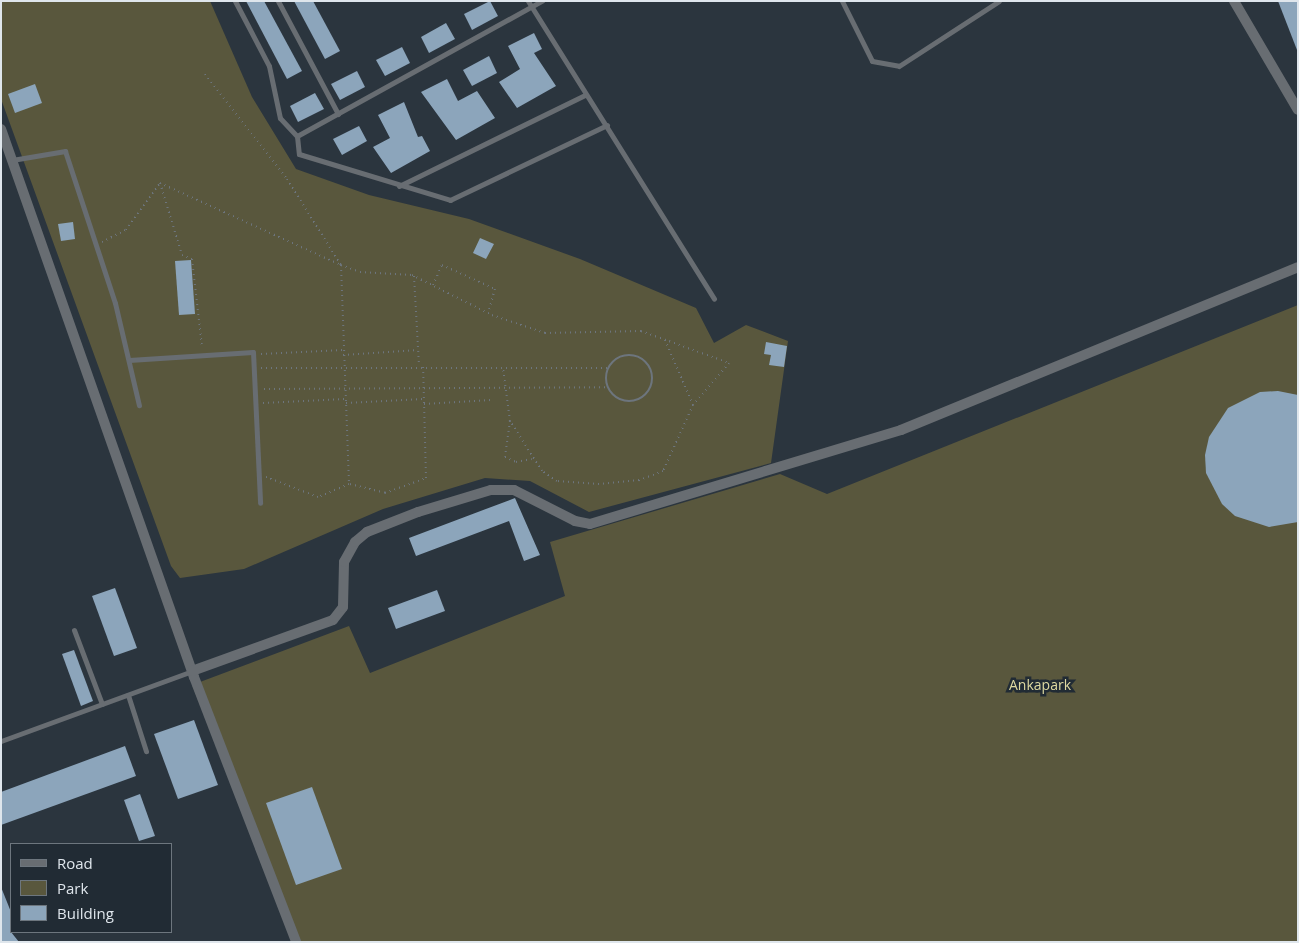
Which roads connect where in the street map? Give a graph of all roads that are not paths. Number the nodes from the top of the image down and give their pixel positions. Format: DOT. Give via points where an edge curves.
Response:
graph roads {
  1 [pos="235,1"];
  2 [pos="278,1"];
  3 [pos="528,1"];
  4 [pos="542,1"];
  5 [pos="842,1"];
  6 [pos="999,1"];
  7 [pos="1234,1"];
  8 [pos="532,7"];
  9 [pos="586,95"];
  10 [pos="1298,110"];
  11 [pos="338,114"];
  12 [pos="606,125"];
  13 [pos="1,129"];
  14 [pos="297,136"];
  15 [pos="12,160"];
  16 [pos="399,186"];
  17 [pos="1298,267"];
  18 [pos="714,299"];
  19 [pos="129,360"];
  20 [pos="139,405"];
  21 [pos="260,503"];
  22 [pos="74,630"];
  23 [pos="192,671"];
  24 [pos="128,696"];
  25 [pos="102,704"];
  26 [pos="1,741"];
  27 [pos="146,752"];
  28 [pos="296,942"];
  1 -- 14 [label="lane" via="269,66 280,118"];
  2 -- 11 [label="lane"];
  3 -- 8 [label="lane"];
  4 -- 8 [label="lane"];
  5 -- 6 [label="lane" via="872,61 899,66"];
  7 -- 10 [label="street"];
  8 -- 9 [label="lane"];
  8 -- 11 [label="lane"];
  9 -- 12 [label="lane"];
  9 -- 16 [label="lane"];
  11 -- 14 [label="lane"];
  12 -- 16 [label="lane" via="450,200"];
  12 -- 18 [label="lane"];
  13 -- 15 [label="street"];
  14 -- 16 [label="lane" via="299,154"];
  15 -- 19 [label="lane" via="65,151"];
  15 -- 23 [label="street"];
  17 -- 23 [label="street" via="901,430 590,524 575,521 514,490 491,490 418,512 367,532 355,542 344,562 343,606 333,620"];
  19 -- 20 [label="lane"];
  19 -- 21 [label="lane" via="253,354"];
  22 -- 25 [label="lane"];
  23 -- 24 [label="lane"];
  23 -- 28 [label="street"];
  24 -- 25 [label="lane"];
  24 -- 27 [label="lane"];
  25 -- 26 [label="lane"];
}
